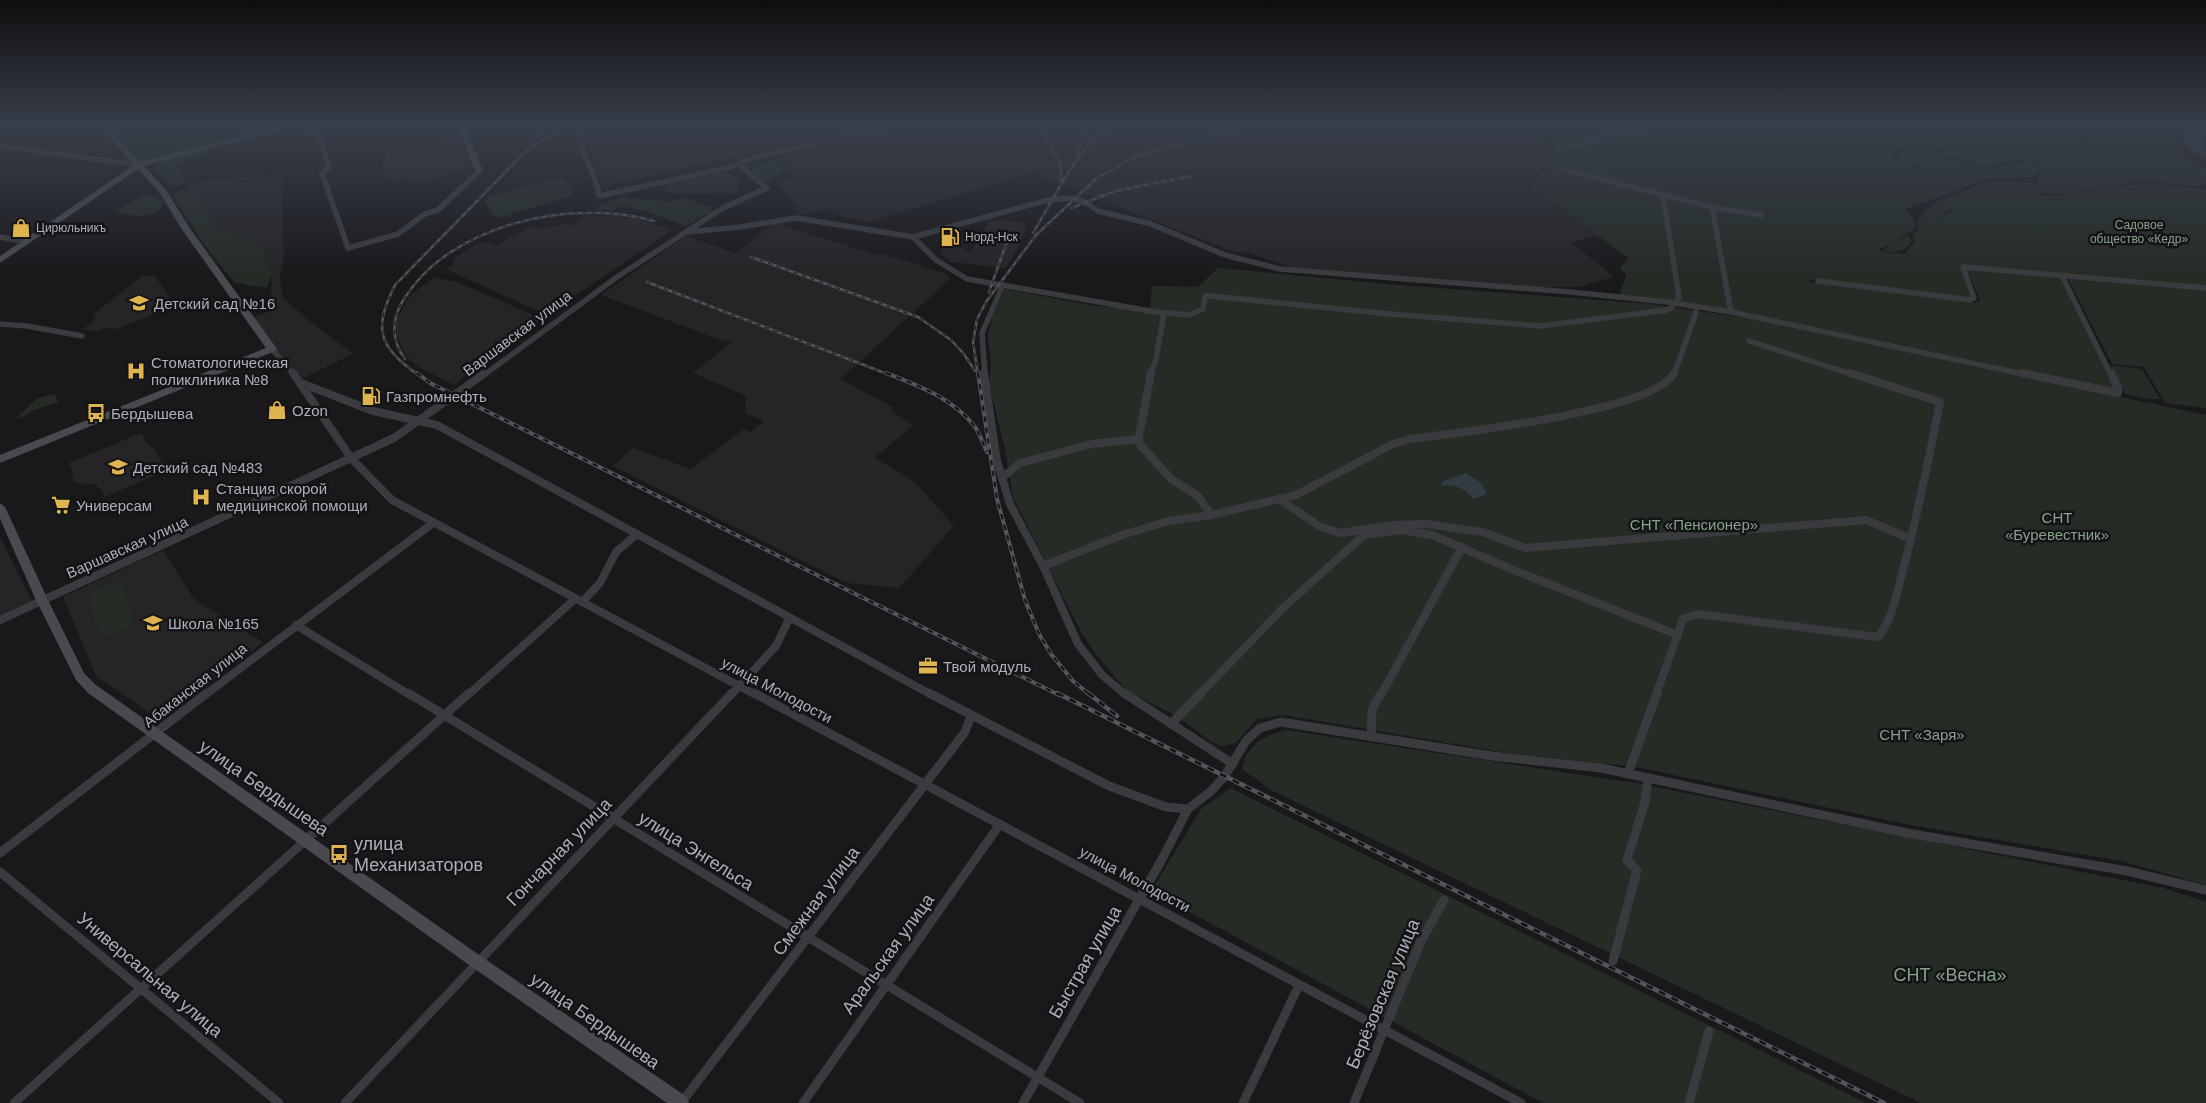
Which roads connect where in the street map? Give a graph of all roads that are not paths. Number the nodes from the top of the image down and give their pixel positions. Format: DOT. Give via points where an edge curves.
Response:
graph roads {
  1 [pos="124,175"];
  2 [pos="148,175"];
  3 [pos="323,175"];
  4 [pos="475,175"];
  5 [pos="593,175"];
  6 [pos="695,175"];
  7 [pos="752,175"];
  8 [pos="1587,175"];
  9 [pos="1663,195"];
  10 [pos="1712,208"];
  11 [pos="1762,215"];
  12 [pos="687,232"];
  13 [pos="0,237"];
  14 [pos="914,237"];
  15 [pos="27,242"];
  16 [pos="0,260"];
  17 [pos="2062,276"];
  18 [pos="1818,281"];
  19 [pos="1004,285"];
  20 [pos="2206,288"];
  21 [pos="1674,304"];
  22 [pos="1696,312"];
  23 [pos="1731,312"];
  24 [pos="1164,313"];
  25 [pos="0,324"];
  26 [pos="82,336"];
  27 [pos="1749,341"];
  28 [pos="272,349"];
  29 [pos="301,382"];
  30 [pos="420,421"];
  31 [pos="1139,439"];
  32 [pos="351,458"];
  33 [pos="0,459"];
  34 [pos="1002,478"];
  35 [pos="1280,500"];
  36 [pos="0,507"];
  37 [pos="1211,515"];
  38 [pos="433,523"];
  39 [pos="637,534"];
  40 [pos="1911,539"];
  41 [pos="1462,547"];
  42 [pos="1043,566"];
  43 [pos="42,600"];
  44 [pos="579,600"];
  45 [pos="789,619"];
  46 [pos="0,620"];
  47 [pos="296,625"];
  48 [pos="1678,635"];
  49 [pos="739,686"];
  50 [pos="443,716"];
  51 [pos="971,716"];
  52 [pos="1171,724"];
  53 [pos="155,734"];
  54 [pos="1371,737"];
  55 [pos="1232,764"];
  56 [pos="1628,774"];
  57 [pos="1648,778"];
  58 [pos="926,784"];
  59 [pos="1188,809"];
  60 [pos="613,819"];
  61 [pos="1000,824"];
  62 [pos="304,840"];
  63 [pos="0,853"];
  64 [pos="0,872"];
  65 [pos="2206,890"];
  66 [pos="1140,898"];
  67 [pos="1444,900"];
  68 [pos="808,939"];
  69 [pos="1613,961"];
  70 [pos="477,962"];
  71 [pos="885,985"];
  72 [pos="1299,985"];
  73 [pos="140,989"];
  74 [pos="1383,1030"];
  75 [pos="1709,1031"];
  76 [pos="1038,1077"];
  77 [pos="14,1103"];
  78 [pos="279,1103"];
  79 [pos="345,1103"];
  80 [pos="681,1103"];
  81 [pos="803,1103"];
  82 [pos="1022,1103"];
  83 [pos="1080,1103"];
  84 [pos="1242,1103"];
  85 [pos="1354,1103"];
  86 [pos="1521,1103"];
  87 [pos="1689,1103"];
  1 -- 15 [label="street"];
  2 -- 28 [label="street, улица Молодости"];
  3 -- 4 [label="street" via="348,248 398,234 425,214 438,210"];
  5 -- 6 [label="street" via="599,196"];
  7 -- 12 [label="street, Варшавская улица" via="767,188 722,208"];
  8 -- 9 [label="street"];
  9 -- 10 [label="street"];
  9 -- 21 [label="street" via="1679,297"];
  10 -- 11 [label="street"];
  10 -- 23 [label="street"];
  12 -- 14 [label="street" via="796,218"];
  12 -- 30 [label="street, Варшавская улица" via="565,314"];
  13 -- 15 [label="street"];
  14 -- 19 [label="street" via="936,260 967,279"];
  14 -- 21 [label="street" via="1048,200 1071,198 1098,211 1151,224 1225,255 1280,269 1571,292"];
  15 -- 16 [label="street"];
  17 -- 18 [label="street" via="1963,268 1974,298 1970,300"];
  17 -- 20 [label="street"];
  17 -- 23 [label="street" via="2118,388 2118,394"];
  19 -- 24 [label="street"];
  19 -- 34 [label="street" via="982,333 985,382"];
  21 -- 23 [label="street"];
  21 -- 24 [label="street" via="1667,310 1541,326 1211,296 1206,296 1203,309 1189,315"];
  22 -- 35 [label="street" via="1670,381 1655,390 1604,406 1532,422 1410,439 1393,444 1296,495"];
  24 -- 31 [label="street"];
  25 -- 26 [label="street"];
  27 -- 40 [label="street" via="1940,402"];
  28 -- 29 [label="street, улица Молодости"];
  28 -- 33 [label="street"];
  29 -- 30 [label="street" via="373,411"];
  29 -- 32 [label="street, улица Молодости"];
  30 -- 32 [label="street, Варшавская улица" via="394,438"];
  30 -- 39 [label="street" via="437,426"];
  31 -- 34 [label="street" via="1092,444 1020,463"];
  31 -- 37 [label="street" via="1138,442 1171,480 1198,496"];
  32 -- 38 [label="street, улица Молодости" via="392,500"];
  32 -- 43 [label="street, Варшавская улица"];
  34 -- 42 [label="street" via="1010,504"];
  35 -- 37 [label="street"];
  35 -- 40 [label="street" via="1319,526 1340,533 1426,524 1483,532 1525,548 1866,520"];
  36 -- 43 [label="street, улица Бердышева"];
  37 -- 42 [label="street" via="1169,521 1122,535"];
  38 -- 44 [label="street, улица Молодости"];
  38 -- 47 [label="street, Абаканская улица"];
  39 -- 44 [label="street" via="616,552 600,584"];
  39 -- 45 [label="street"];
  40 -- 48 [label="street" via="1885,630 1878,637 1697,614 1683,619"];
  41 -- 48 [label="street"];
  41 -- 52 [label="street" via="1432,534 1401,530 1364,534 1284,606"];
  41 -- 54 [label="street" via="1372,710"];
  42 -- 52 [label="street" via="1078,644 1102,675"];
  43 -- 46 [label="street, Варшавская улица"];
  43 -- 53 [label="street, улица Бердышева" via="84,682"];
  44 -- 49 [label="street, улица Молодости"];
  44 -- 50 [label="street"];
  45 -- 49 [label="street, Гончарная улица" via="776,646"];
  45 -- 51 [label="street"];
  47 -- 50 [label="street, улица Энгельса"];
  47 -- 53 [label="street, Абаканская улица"];
  48 -- 56 [label="street"];
  49 -- 58 [label="street, улица Молодости"];
  49 -- 60 [label="street, Гончарная улица"];
  50 -- 60 [label="street, улица Энгельса"];
  50 -- 62 [label="street"];
  51 -- 58 [label="street, Смежная улица" via="965,732"];
  51 -- 59 [label="street" via="1109,786 1166,807"];
  52 -- 55 [label="street"];
  53 -- 62 [label="street, улица Бердышева"];
  53 -- 63 [label="street, Абаканская улица"];
  54 -- 55 [label="street" via="1281,722 1260,728 1246,741"];
  54 -- 56 [label="street"];
  55 -- 59 [label="street" via="1211,791"];
  56 -- 57 [label="street"];
  57 -- 65 [label="street" via="1907,833 2128,871"];
  57 -- 69 [label="street" via="1645,802 1627,860 1637,870"];
  58 -- 61 [label="street, улица Молодости"];
  58 -- 68 [label="street, Смежная улица"];
  59 -- 66 [label="street, Быстрая улица"];
  60 -- 68 [label="street, улица Энгельса"];
  60 -- 70 [label="street, Гончарная улица"];
  61 -- 66 [label="street, улица Молодости"];
  61 -- 71 [label="street, Аральская улица"];
  62 -- 70 [label="street, улица Бердышева"];
  62 -- 73 [label="street"];
  64 -- 73 [label="street, Универсальная улица"];
  66 -- 72 [label="street, улица Молодости"];
  66 -- 76 [label="street, Быстрая улица"];
  67 -- 74 [label="street, Берёзовская улица" via="1421,941"];
  68 -- 71 [label="street, улица Энгельса"];
  68 -- 80 [label="street, Смежная улица"];
  70 -- 79 [label="street, Гончарная улица"];
  70 -- 80 [label="street, улица Бердышева"];
  71 -- 76 [label="street, улица Энгельса"];
  71 -- 81 [label="street, Аральская улица"];
  72 -- 74 [label="street, улица Молодости"];
  72 -- 84 [label="street"];
  73 -- 77 [label="street"];
  73 -- 78 [label="street, Универсальная улица"];
  74 -- 85 [label="street, Берёзовская улица"];
  74 -- 86 [label="street, улица Молодости"];
  75 -- 87 [label="street"];
  76 -- 82 [label="street, Быстрая улица"];
  76 -- 83 [label="street, улица Энгельса"];
}
